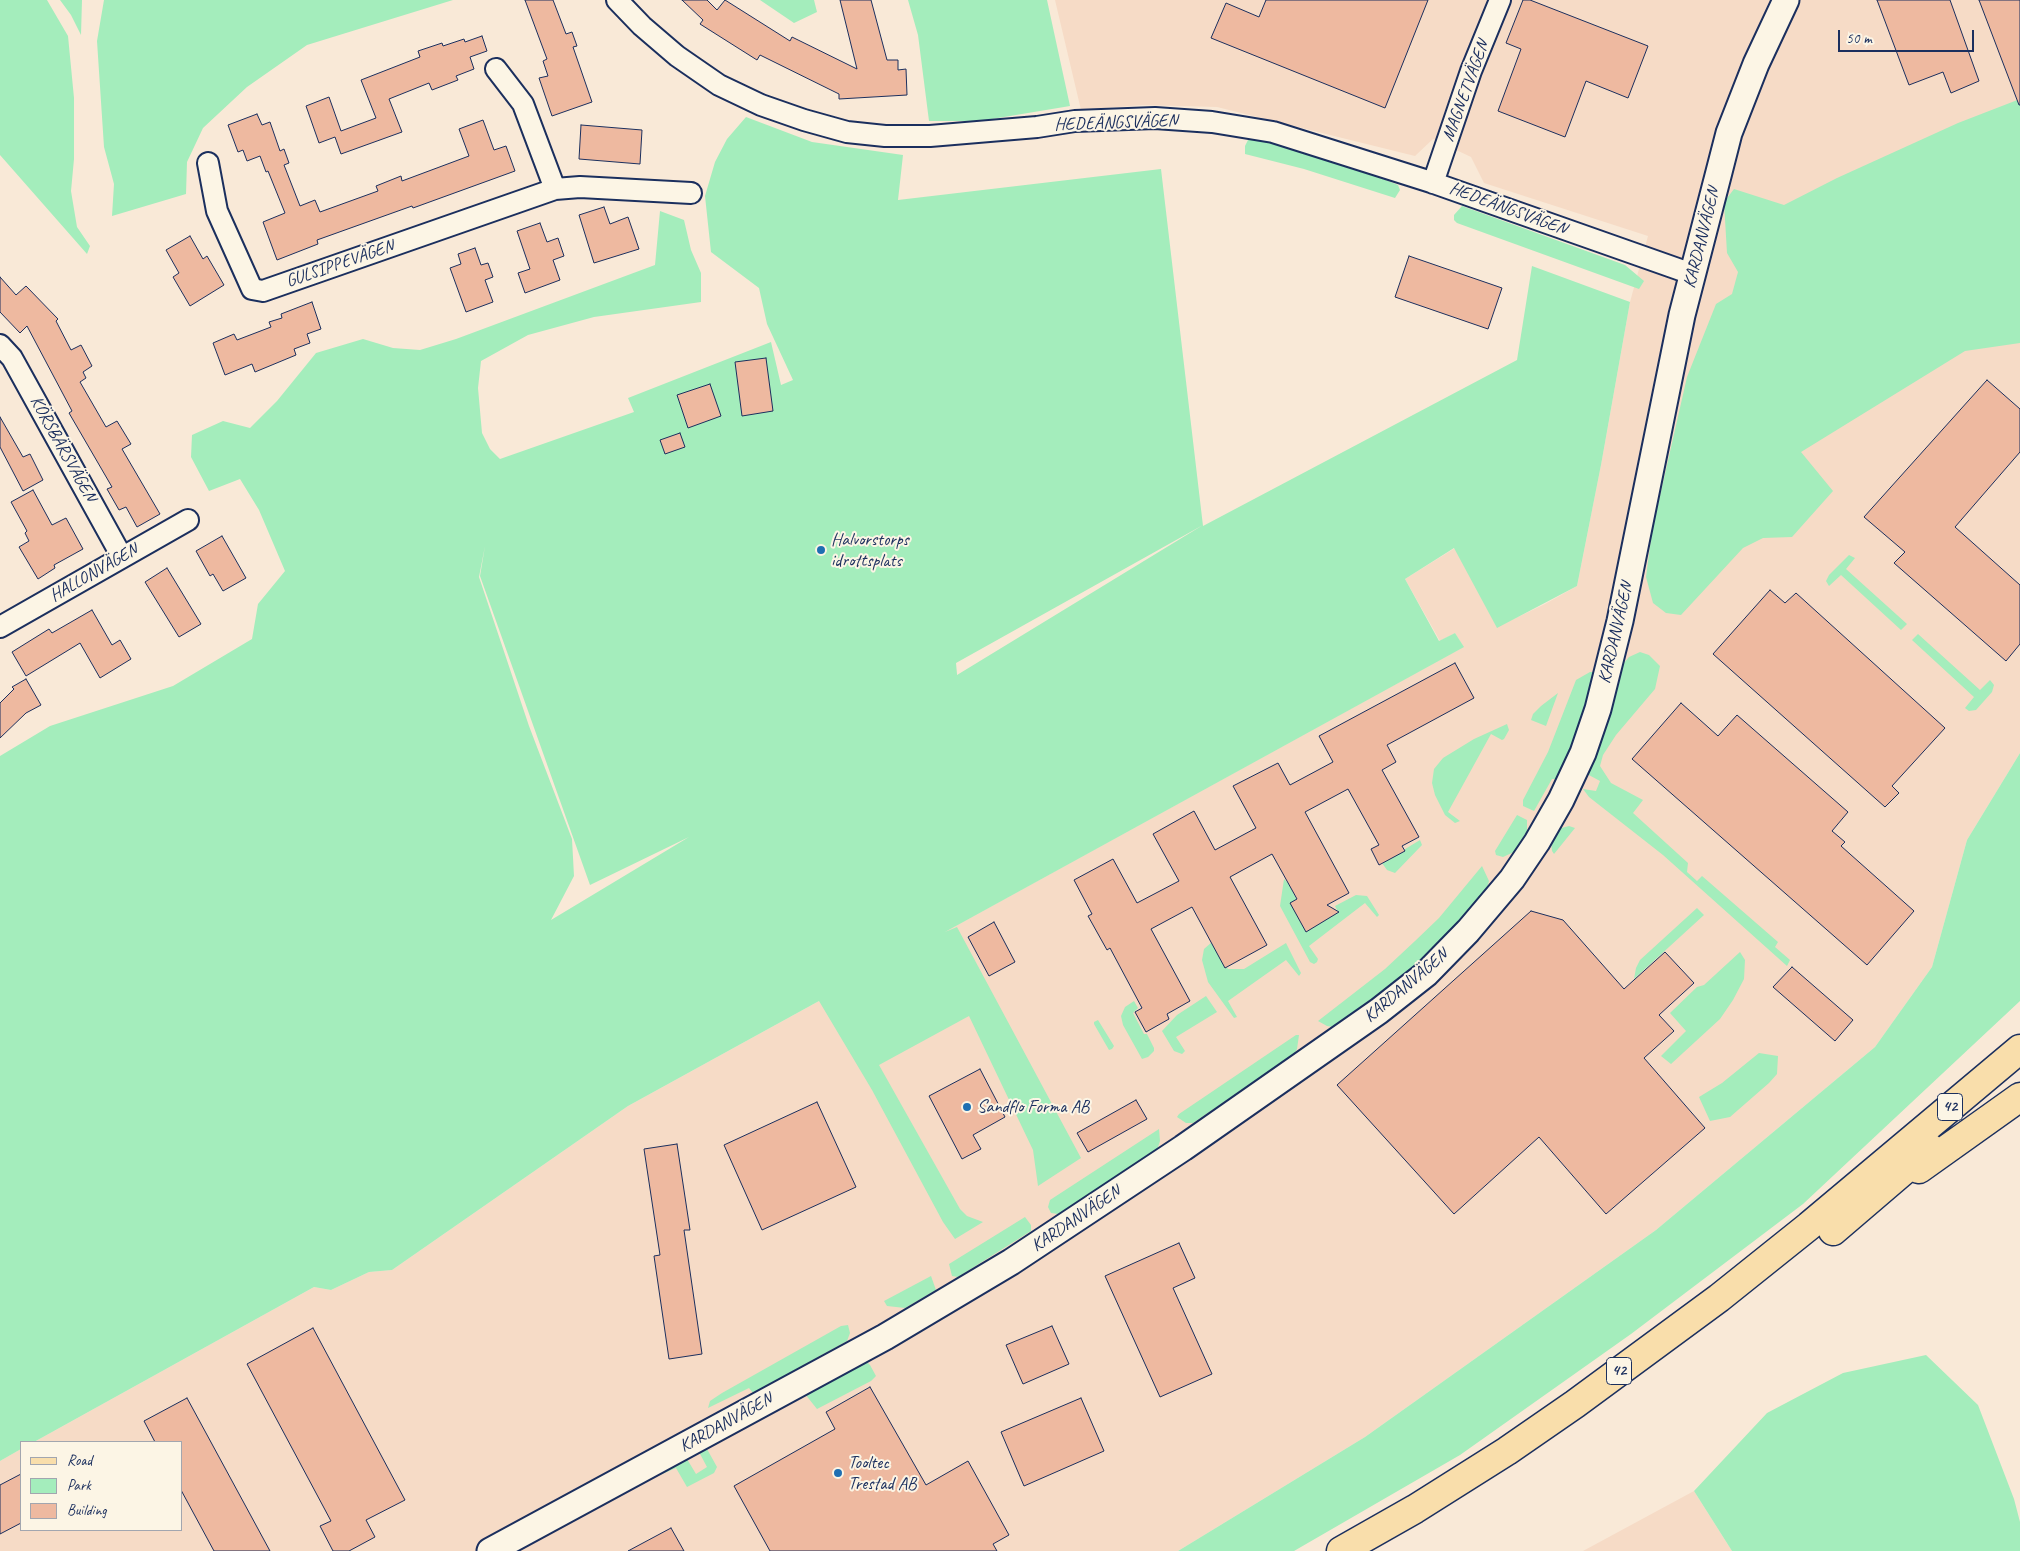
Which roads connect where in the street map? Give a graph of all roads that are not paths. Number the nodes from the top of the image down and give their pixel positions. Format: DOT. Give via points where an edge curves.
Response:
graph roads {
  1 [pos="616,0"];
  2 [pos="1500,0"];
  3 [pos="1786,0"];
  4 [pos="496,69"];
  5 [pos="208,163"];
  6 [pos="1433,183"];
  7 [pos="555,189"];
  8 [pos="691,194"];
  9 [pos="1692,274"];
  10 [pos="0,345"];
  11 [pos="188,520"];
  12 [pos="122,557"];
  13 [pos="0,627"];
  14 [pos="2020,1028"];
  15 [pos="2020,1049"];
  16 [pos="2020,1069"];
  17 [pos="2020,1097"];
  18 [pos="1880,1165"];
  19 [pos="1836,1228"];
  20 [pos="490,1551"];
  21 [pos="1341,1551"];
  22 [pos="1379,1551"];
  1 -- 6 [label="street, HEDEÄNGSVÄGEN" via="677,56 718,85 770,108 847,132 930,136 1075,121 1155,118 1212,122 1273,132"];
  2 -- 6 [label="street, MAGNETVÄGEN" via="1471,71"];
  3 -- 9 [label="street, KARDANVÄGEN" via="1729,133"];
  4 -- 7 [label="street" via="523,104"];
  5 -- 7 [label="street, GULSIPPEVÄGEN" via="217,211 252,289 264,291"];
  6 -- 9 [label="street, HEDEÄNGSVÄGEN"];
  7 -- 8 [label="street, GULSIPPEVÄGEN" via="580,187"];
  9 -- 20 [label="street, KARDANVÄGEN" via="1618,629 1598,709 1583,753 1537,842 1512,879 1468,932 1426,974 1378,1011 1183,1148 1011,1262 884,1337"];
  10 -- 12 [label="street, KÖRSBÄRSVÄGEN" via="12,358"];
  11 -- 12 [label="street, HALLONVÄGEN"];
  12 -- 13 [label="street, HALLONVÄGEN"];
  14 -- 18 [label="main road"];
  15 -- 18 [label="main road, 42"];
  16 -- 19 [label="main road, 42"];
  17 -- 19 [label="main road"];
  18 -- 21 [label="main road, 42" via="1719,1298 1574,1404 1507,1451"];
  19 -- 22 [label="main road, 42" via="1731,1312 1584,1420 1517,1467"];
}
